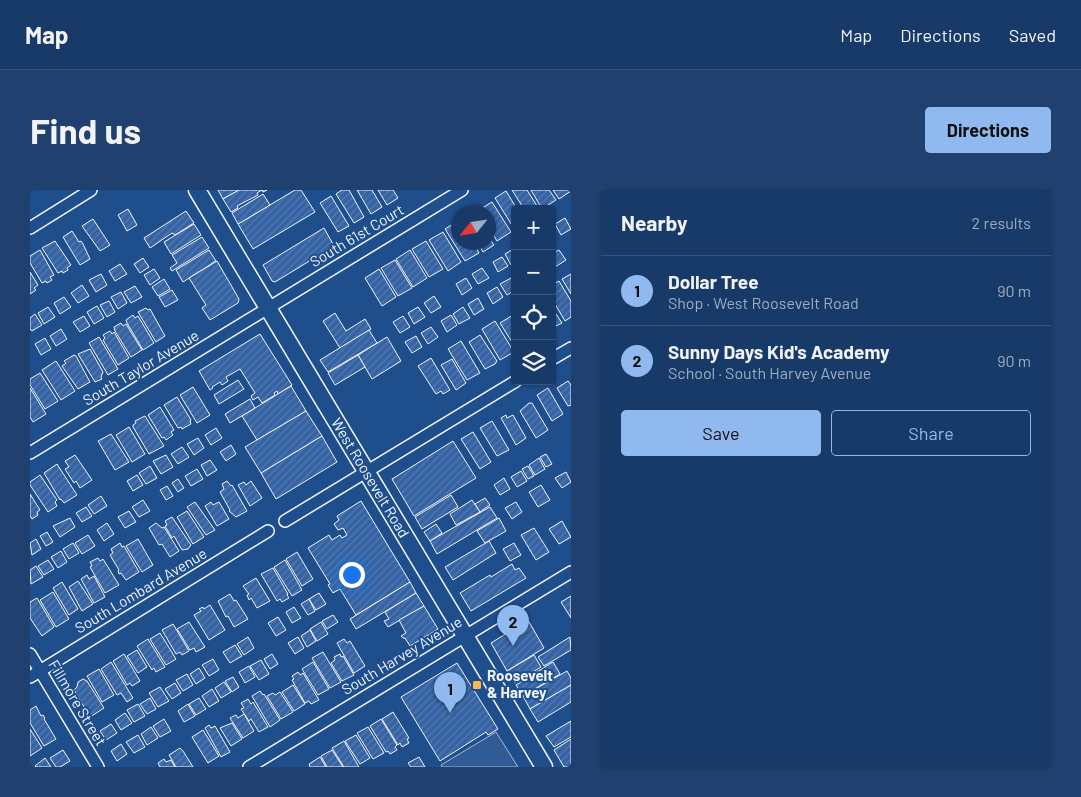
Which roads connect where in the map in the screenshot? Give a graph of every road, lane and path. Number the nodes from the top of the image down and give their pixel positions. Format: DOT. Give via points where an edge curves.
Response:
graph roads {
  1 [pos="92,190"];
  2 [pos="197,190"];
  3 [pos="462,190"];
  4 [pos="30,228"];
  5 [pos="268,308"];
  6 [pos="571,348"];
  7 [pos="556,357"];
  8 [pos="511,384"];
  9 [pos="30,453"];
  10 [pos="366,472"];
  11 [pos="284,521"];
  12 [pos="268,531"];
  13 [pos="571,572"];
  14 [pos="465,636"];
  15 [pos="30,654"];
  16 [pos="35,674"];
  17 [pos="98,767"];
  18 [pos="249,767"];
  19 [pos="544,767"];
  1 -- 4 [label="street"];
  2 -- 5 [label="main road, West Roosevelt Road"];
  3 -- 5 [label="street, South 61st Court"];
  5 -- 9 [label="street, South Taylor Avenue"];
  5 -- 10 [label="main road, West Roosevelt Road"];
  6 -- 7 [label="street"];
  8 -- 10 [label="street"];
  10 -- 11 [label="street"];
  10 -- 14 [label="main road, West Roosevelt Road"];
  12 -- 16 [label="street, South Lombard Avenue"];
  13 -- 14 [label="street, South Harvey Avenue"];
  14 -- 18 [label="street, South Harvey Avenue"];
  14 -- 19 [label="main road, West Roosevelt Road"];
  15 -- 16 [label="street, Fillmore Street"];
  16 -- 17 [label="street, Fillmore Street"];
}
